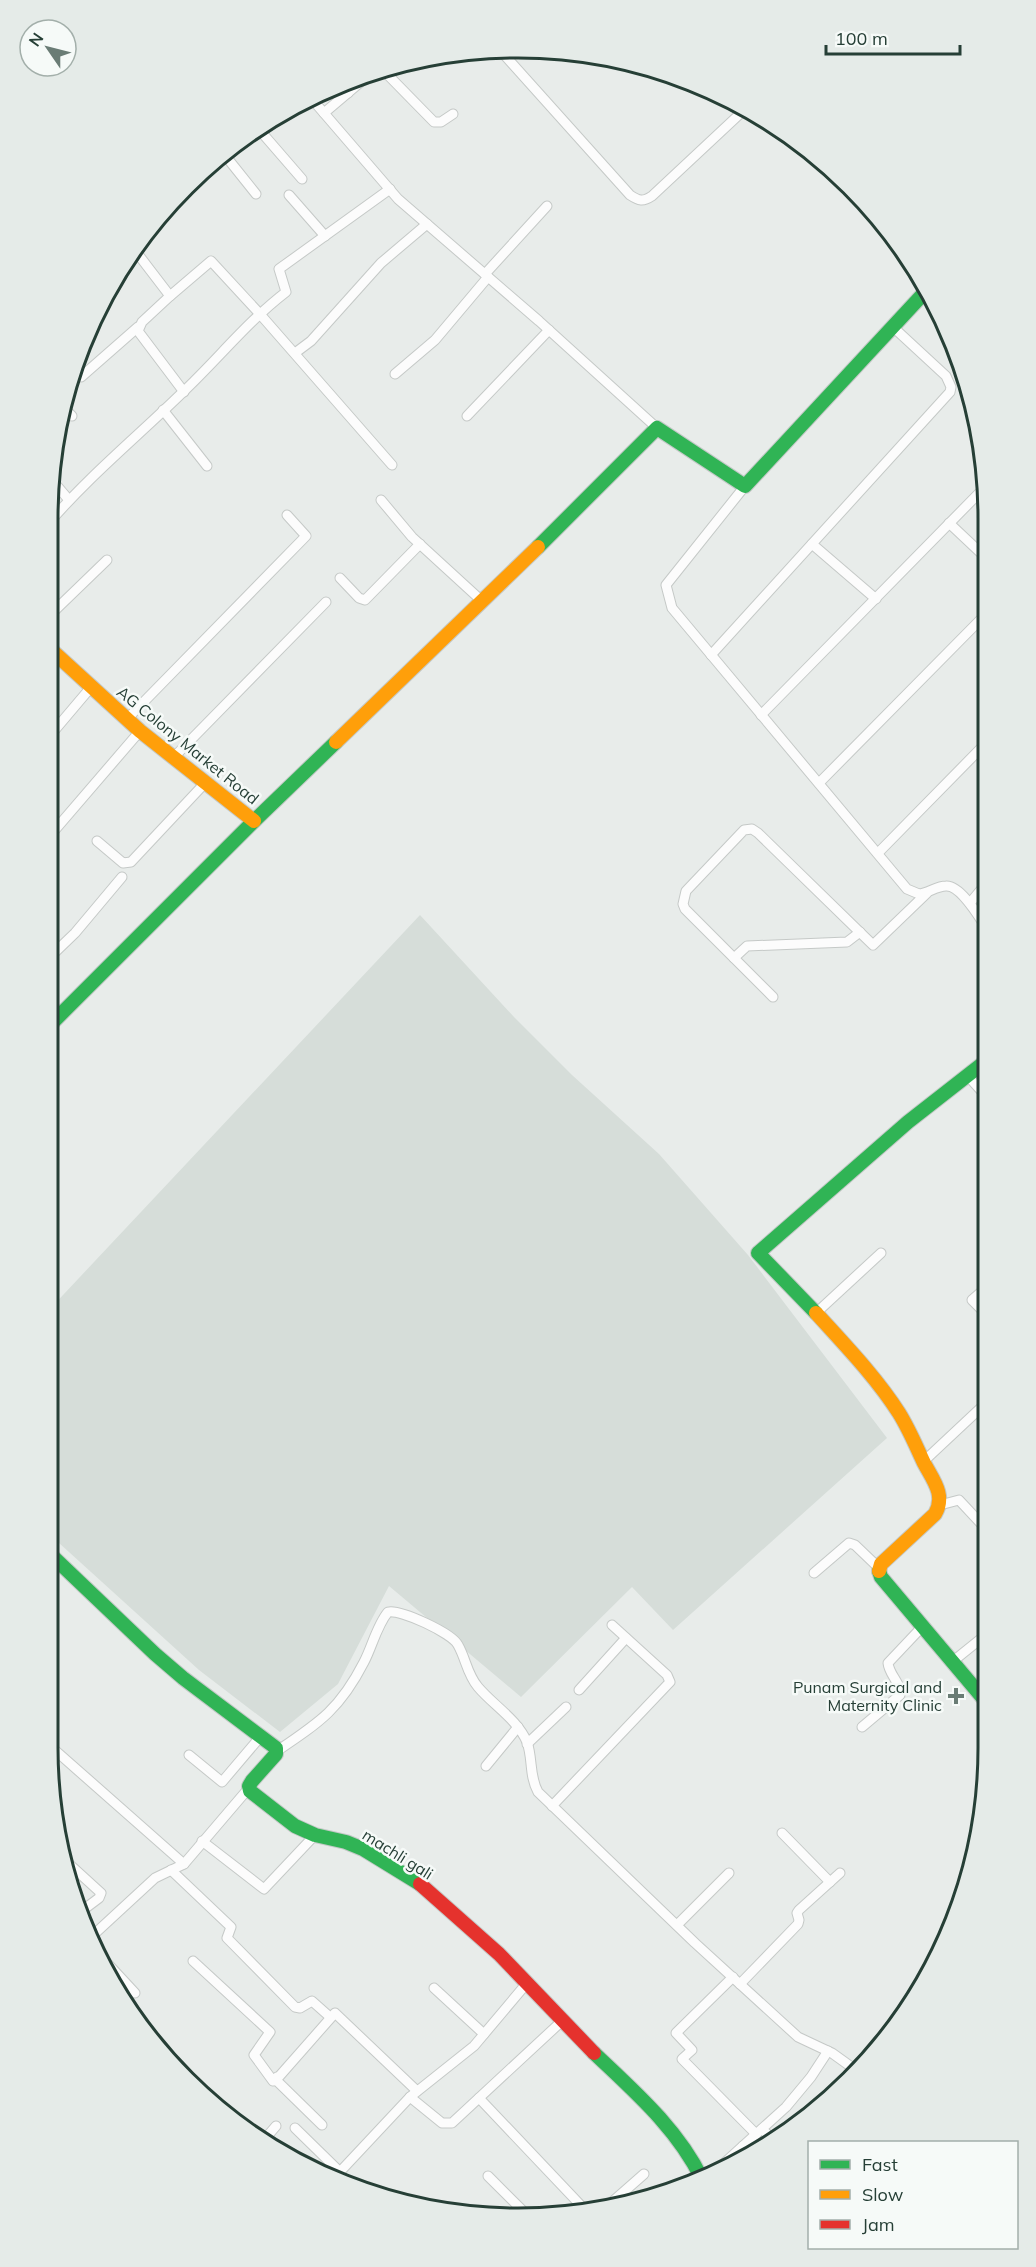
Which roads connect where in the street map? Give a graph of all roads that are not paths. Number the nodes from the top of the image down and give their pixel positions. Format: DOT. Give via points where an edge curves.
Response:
graph roads {
  1 [pos="507,58"];
  2 [pos="390,77"];
  3 [pos="352,89"];
  4 [pos="348,93"];
  5 [pos="317,105"];
  6 [pos="324,113"];
  7 [pos="453,114"];
  8 [pos="739,115"];
  9 [pos="264,135"];
  10 [pos="229,161"];
  11 [pos="302,179"];
  12 [pos="390,189"];
  13 [pos="256,194"];
  14 [pos="289,195"];
  15 [pos="547,206"];
  16 [pos="427,224"];
  17 [pos="325,236"];
  18 [pos="140,257"];
  19 [pos="486,275"];
  20 [pos="170,296"];
  21 [pos="921,297"];
  22 [pos="259,312"];
  23 [pos="138,327"];
  24 [pos="893,327"];
  25 [pos="549,330"];
  26 [pos="295,353"];
  27 [pos="395,374"];
  28 [pos="81,377"];
  29 [pos="184,392"];
  30 [pos="163,411"];
  31 [pos="467,416"];
  32 [pos="657,428"];
  33 [pos="392,465"];
  34 [pos="207,466"];
  35 [pos="745,486"];
  36 [pos="59,488"];
  37 [pos="977,495"];
  38 [pos="69,500"];
  39 [pos="381,500"];
  40 [pos="58,512"];
  41 [pos="287,515"];
  42 [pos="949,524"];
  43 [pos="420,544"];
  44 [pos="812,544"];
  45 [pos="978,551"];
  46 [pos="107,560"];
  47 [pos="340,578"];
  48 [pos="876,598"];
  49 [pos="326,602"];
  50 [pos="483,602"];
  51 [pos="58,607"];
  52 [pos="978,622"];
  53 [pos="711,655"];
  54 [pos="58,656"];
  55 [pos="92,686"];
  56 [pos="761,715"];
  57 [pos="127,718"];
  58 [pos="58,726"];
  59 [pos="140,731"];
  60 [pos="978,751"];
  61 [pos="175,756"];
  62 [pos="206,782"];
  63 [pos="819,783"];
  64 [pos="254,821"];
  65 [pos="58,826"];
  66 [pos="97,841"];
  67 [pos="878,854"];
  68 [pos="122,877"];
  69 [pos="927,893"];
  70 [pos="978,893"];
  71 [pos="970,903"];
  72 [pos="978,915"];
  73 [pos="860,932"];
  74 [pos="58,949"];
  75 [pos="734,958"];
  76 [pos="773,997"];
  77 [pos="58,1017"];
  78 [pos="978,1067"];
  79 [pos="967,1075"];
  80 [pos="978,1087"];
  81 [pos="882,1253"];
  82 [pos="978,1295"];
  83 [pos="978,1306"];
  84 [pos="815,1314"];
  85 [pos="978,1410"];
  86 [pos="924,1461"];
  87 [pos="940,1506"];
  88 [pos="978,1520"];
  89 [pos="58,1562"];
  90 [pos="879,1568"];
  91 [pos="814,1573"];
  92 [pos="612,1625"];
  93 [pos="922,1627"];
  94 [pos="626,1638"];
  95 [pos="978,1641"];
  96 [pos="952,1662"];
  97 [pos="579,1690"];
  98 [pos="978,1692"];
  99 [pos="566,1707"];
  100 [pos="518,1727"];
  101 [pos="862,1727"];
  102 [pos="261,1736"];
  103 [pos="527,1744"];
  104 [pos="277,1751"];
  105 [pos="58,1753"];
  106 [pos="189,1755"];
  107 [pos="486,1766"];
  108 [pos="248,1789"];
  109 [pos="552,1806"];
  110 [pos="782,1833"];
  111 [pos="315,1835"];
  112 [pos="202,1841"];
  113 [pos="184,1864"];
  114 [pos="74,1869"];
  115 [pos="171,1870"];
  116 [pos="729,1873"];
  117 [pos="840,1873"];
  118 [pos="830,1882"];
  119 [pos="87,1907"];
  120 [pos="677,1925"];
  121 [pos="96,1932"];
  122 [pos="193,1962"];
  123 [pos="117,1974"];
  124 [pos="736,1981"];
  125 [pos="527,1983"];
  126 [pos="434,1988"];
  127 [pos="135,1993"];
  128 [pos="330,2017"];
  129 [pos="562,2021"];
  130 [pos="484,2034"];
  131 [pos="828,2051"];
  132 [pos="851,2066"];
  133 [pos="277,2076"];
  134 [pos="413,2094"];
  135 [pos="479,2098"];
  136 [pos="322,2124"];
  137 [pos="276,2126"];
  138 [pos="295,2128"];
  139 [pos="759,2131"];
  140 [pos="269,2135"];
  141 [pos="766,2136"];
  142 [pos="743,2146"];
  143 [pos="745,2148"];
  144 [pos="734,2154"];
  145 [pos="335,2170"];
  146 [pos="698,2172"];
  147 [pos="339,2173"];
  148 [pos="644,2174"];
  149 [pos="488,2176"];
  150 [pos="617,2198"];
  151 [pos="580,2205"];
  152 [pos="520,2208"];
  1 -- 8 [label="street" via="630,195 640,201 652,196"];
  2 -- 7 [label="street" via="434,122"];
  3 -- 4 [label="street"];
  4 -- 6 [label="street"];
  5 -- 6 [label="street"];
  6 -- 12 [label="street"];
  9 -- 11 [label="street"];
  10 -- 13 [label="street"];
  12 -- 16 [label="street"];
  12 -- 17 [label="street"];
  14 -- 17 [label="street"];
  15 -- 19 [label="street"];
  16 -- 19 [label="street"];
  16 -- 26 [label="street" via="381,263 311,341"];
  17 -- 22 [label="street" via="279,269 286,292"];
  18 -- 20 [label="street"];
  19 -- 25 [label="street"];
  19 -- 27 [label="street" via="435,340"];
  20 -- 22 [label="street" via="211,261"];
  20 -- 23 [label="street"];
  21 -- 24 [label="street"];
  22 -- 26 [label="street"];
  22 -- 29 [label="street"];
  23 -- 28 [label="street"];
  23 -- 29 [label="street" via="141,338"];
  24 -- 35 [label="street"];
  24 -- 44 [label="street" via="946,376 950,392"];
  25 -- 31 [label="street"];
  25 -- 32 [label="street"];
  26 -- 33 [label="street"];
  29 -- 30 [label="street"];
  30 -- 34 [label="street"];
  30 -- 38 [label="street"];
  32 -- 35 [label="street"];
  32 -- 50 [label="street"];
  35 -- 53 [label="street" via="666,585 672,608"];
  36 -- 38 [label="street"];
  37 -- 42 [label="street"];
  38 -- 40 [label="street"];
  39 -- 43 [label="street"];
  41 -- 57 [label="street" via="306,536"];
  42 -- 45 [label="street"];
  42 -- 48 [label="street"];
  43 -- 47 [label="street" via="365,600"];
  43 -- 50 [label="street"];
  44 -- 48 [label="street"];
  44 -- 53 [label="street"];
  46 -- 51 [label="street"];
  48 -- 56 [label="street"];
  49 -- 61 [label="street"];
  50 -- 64 [label="street"];
  52 -- 63 [label="street"];
  53 -- 56 [label="street"];
  54 -- 55 [label="street, AG Colony Market Road"];
  55 -- 57 [label="street, AG Colony Market Road"];
  55 -- 58 [label="street"];
  56 -- 63 [label="street"];
  57 -- 59 [label="street, AG Colony Market Road"];
  59 -- 61 [label="street, AG Colony Market Road"];
  59 -- 65 [label="street"];
  60 -- 67 [label="street"];
  61 -- 62 [label="street, AG Colony Market Road"];
  62 -- 64 [label="street, AG Colony Market Road"];
  62 -- 66 [label="street" via="131,862 123,863"];
  63 -- 67 [label="street"];
  64 -- 77 [label="street"];
  67 -- 69 [label="street" via="907,890"];
  68 -- 74 [label="street"];
  69 -- 71 [label="street" via="951,887"];
  69 -- 73 [label="street" via="873,945"];
  70 -- 71 [label="street"];
  71 -- 72 [label="street"];
  73 -- 75 [label="street" via="847,942 747,946"];
  73 -- 75 [label="street" via="758,833 748,829 684,897 685,909"];
  75 -- 76 [label="street"];
  78 -- 79 [label="street"];
  79 -- 80 [label="street"];
  79 -- 84 [label="street" via="758,1253"];
  81 -- 84 [label="street"];
  82 -- 83 [label="street" via="972,1300"];
  84 -- 86 [label="street" via="861,1362 897,1409"];
  85 -- 86 [label="street"];
  86 -- 87 [label="street" via="939,1492"];
  87 -- 88 [label="street" via="959,1500"];
  87 -- 90 [label="street"];
  89 -- 102 [label="street" via="155,1654"];
  90 -- 91 [label="street" via="849,1544"];
  90 -- 93 [label="street" via="881,1577"];
  92 -- 94 [label="street"];
  93 -- 96 [label="street"];
  93 -- 101 [label="street" via="888,1663 900,1695"];
  94 -- 97 [label="street"];
  94 -- 109 [label="street" via="670,1682"];
  95 -- 96 [label="street"];
  96 -- 98 [label="street"];
  99 -- 103 [label="street"];
  100 -- 103 [label="street"];
  100 -- 104 [label="street" via="477,1687 454,1640 392,1611 386,1615 353,1684 341,1700 329,1714"];
  100 -- 107 [label="street"];
  102 -- 104 [label="street"];
  102 -- 106 [label="street" via="222,1782"];
  103 -- 109 [label="street" via="534,1785"];
  104 -- 108 [label="street"];
  105 -- 113 [label="street"];
  108 -- 111 [label="street, machli gali" via="295,1826"];
  108 -- 112 [label="street"];
  109 -- 120 [label="street"];
  110 -- 118 [label="street"];
  111 -- 112 [label="street" via="264,1888"];
  111 -- 125 [label="street, machli gali" via="363,1849 414,1880"];
  112 -- 113 [label="street"];
  113 -- 115 [label="street"];
  114 -- 119 [label="street" via="101,1893"];
  115 -- 121 [label="street" via="144,1887"];
  115 -- 128 [label="street" via="231,1927 227,1938 295,2007 312,2001"];
  116 -- 120 [label="street"];
  117 -- 118 [label="street"];
  118 -- 124 [label="street" via="799,1910 798,1924"];
  120 -- 124 [label="street"];
  122 -- 133 [label="street" via="270,2032 254,2055 273,2081"];
  123 -- 127 [label="street"];
  124 -- 131 [label="street" via="798,2037"];
  124 -- 139 [label="street" via="676,2033 692,2050 682,2059"];
  125 -- 129 [label="street, machli gali"];
  125 -- 130 [label="street"];
  126 -- 130 [label="street"];
  128 -- 133 [label="street"];
  128 -- 134 [label="street" via="339,2014"];
  129 -- 135 [label="street"];
  129 -- 146 [label="street, machli gali" via="653,2109 690,2155"];
  130 -- 134 [label="street"];
  131 -- 132 [label="street"];
  131 -- 139 [label="street" via="794,2099"];
  133 -- 136 [label="street" via="278,2083"];
  134 -- 135 [label="street" via="445,2124 452,2123"];
  134 -- 147 [label="street"];
  135 -- 151 [label="street"];
  137 -- 140 [label="street"];
  138 -- 145 [label="street"];
  139 -- 141 [label="street"];
  139 -- 142 [label="street"];
  142 -- 143 [label="street"];
  142 -- 144 [label="street"];
  148 -- 150 [label="street"];
  149 -- 152 [label="street"];
}
